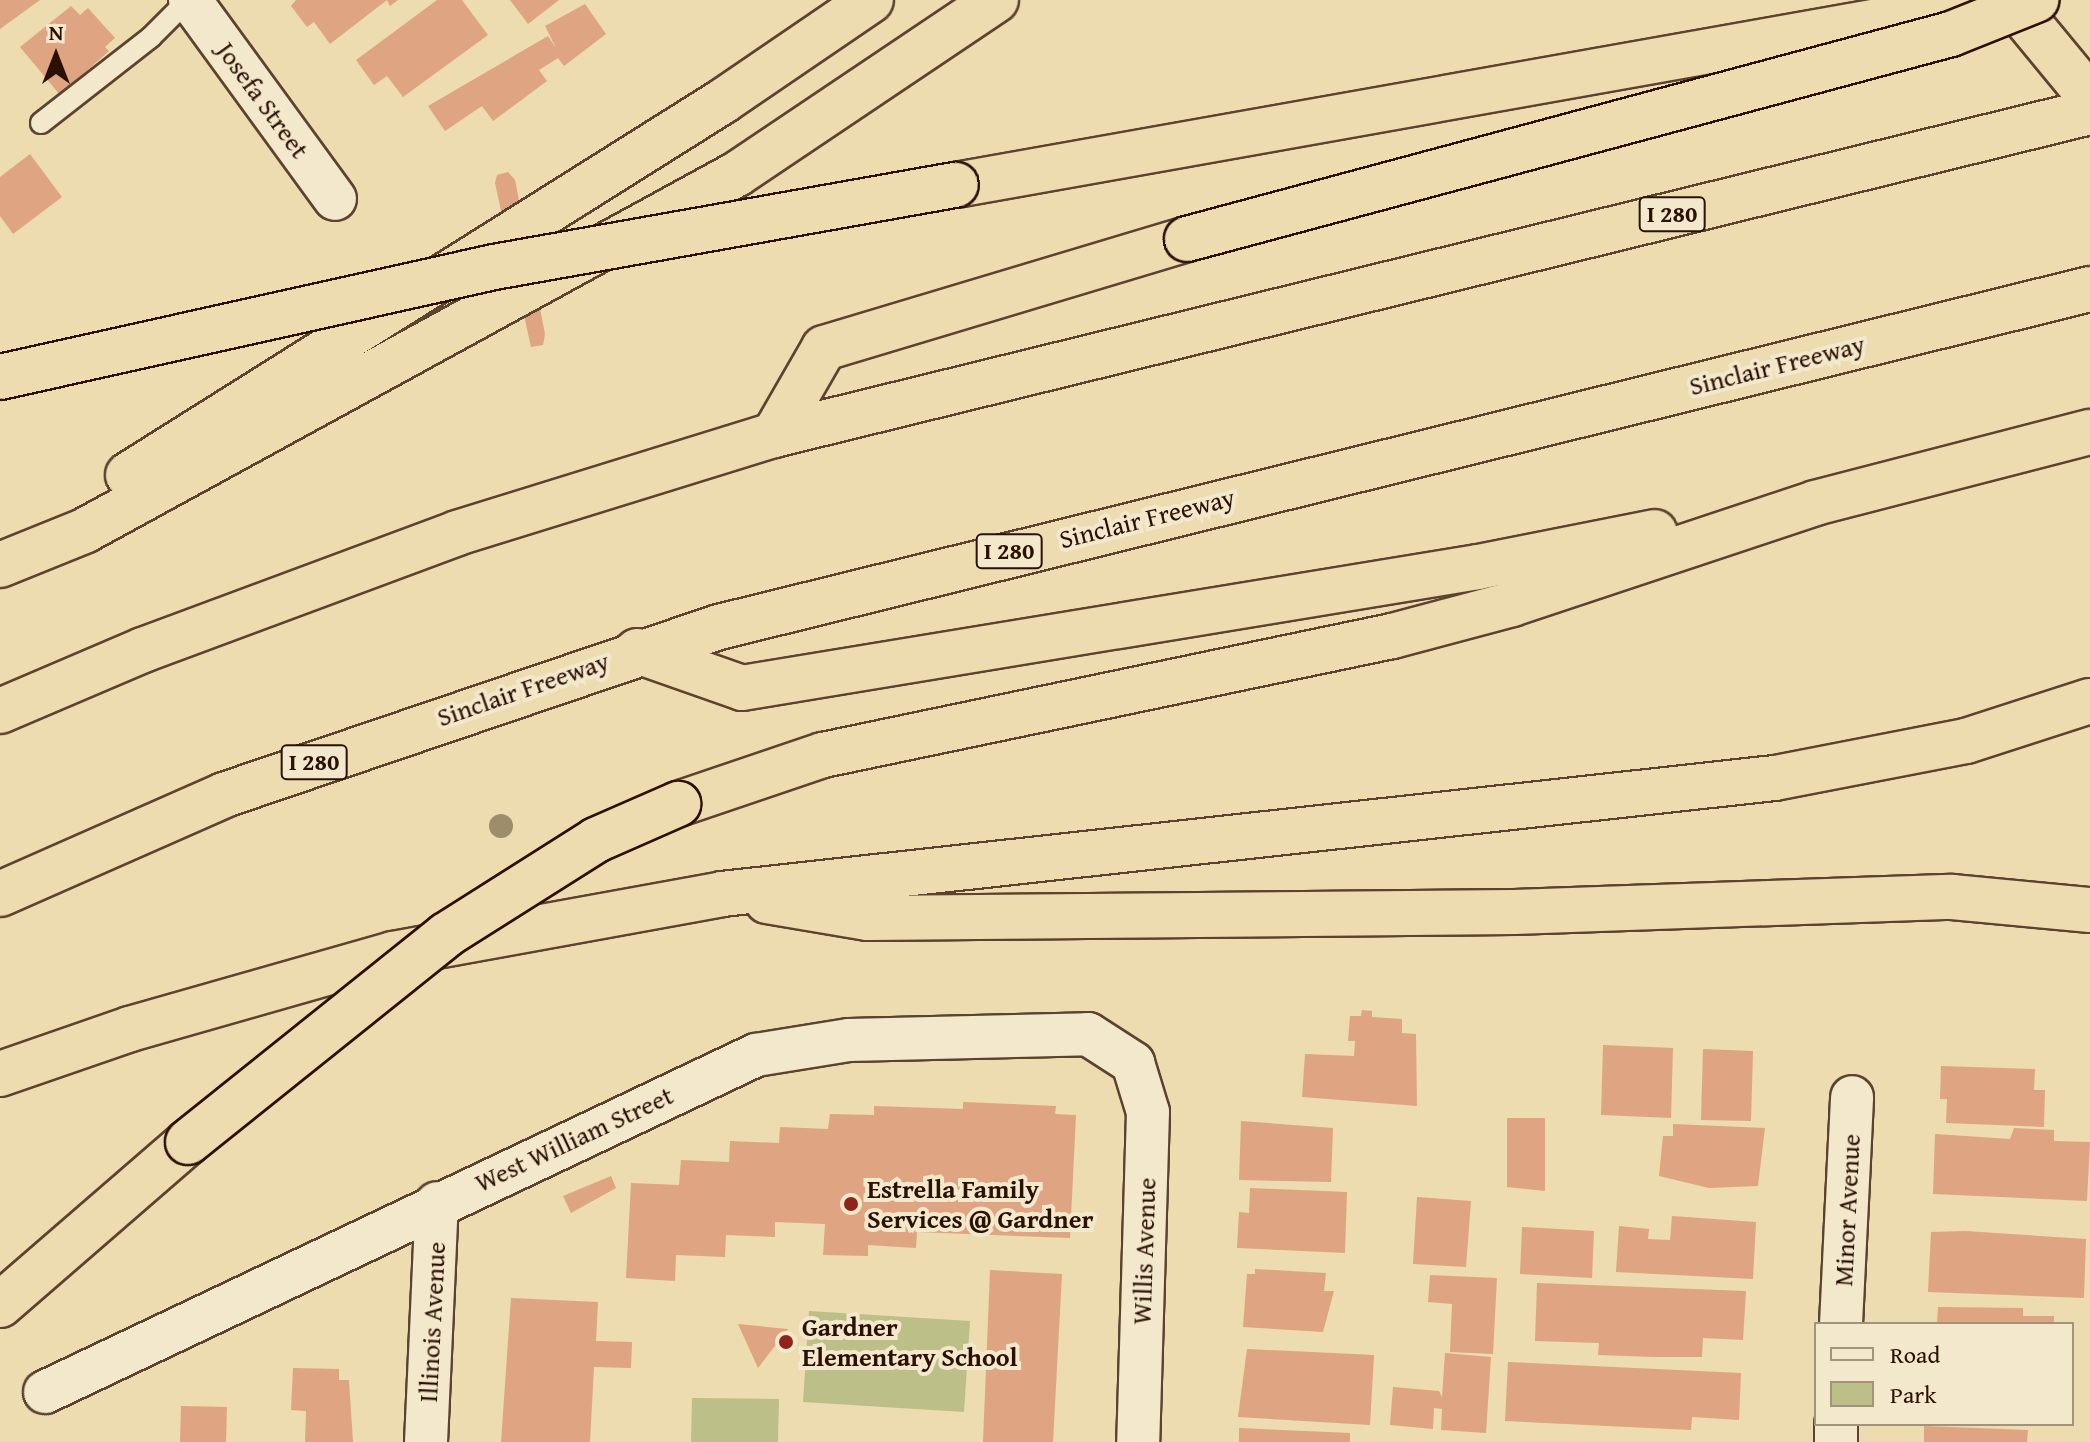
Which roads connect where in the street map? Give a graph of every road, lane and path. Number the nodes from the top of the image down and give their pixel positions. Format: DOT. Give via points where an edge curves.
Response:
graph roads {
  1 [pos="189,0"];
  2 [pos="871,0"];
  3 [pos="996,0"];
  4 [pos="1997,0"];
  5 [pos="2010,0"];
  6 [pos="2036,0"];
  7 [pos="2090,97"];
  8 [pos="2090,112"];
  9 [pos="41,123"];
  10 [pos="335,199"];
  11 [pos="2090,289"];
  12 [pos="0,377"];
  13 [pos="2090,432"];
  14 [pos="774,435"];
  15 [pos="1815,503"];
  16 [pos="13,558"];
  17 [pos="637,651"];
  18 [pos="2090,701"];
  19 [pos="0,711"];
  20 [pos="0,894"];
  21 [pos="722,894"];
  22 [pos="2090,910"];
  23 [pos="1133,1063"];
  24 [pos="0,1074"];
  25 [pos="1852,1097"];
  26 [pos="437,1203"];
  27 [pos="0,1305"];
  28 [pos="1841,1322"];
  29 [pos="45,1392"];
  30 [pos="426,1442"];
  31 [pos="1138,1442"];
  1 -- 9 [label="lane" via="151,37"];
  1 -- 10 [label="street, Josefa Street"];
  2 -- 16 [label="highway" via="342,345 67,512"];
  3 -- 16 [label="highway" via="737,174 84,531"];
  4 -- 12 [label="highway, bridge" via="494,267"];
  5 -- 7 [label="highway"];
  6 -- 14 [label="highway, bridge" via="1951,34 1187,239 824,348"];
  8 -- 14 [label="highway, I 280"];
  11 -- 17 [label="highway, Sinclair Freeway / I 280" via="1001,553"];
  13 -- 15 [label="highway"];
  14 -- 19 [label="highway, I 280" via="443,538 143,650"];
  15 -- 17 [label="highway" via="1478,567 742,688"];
  15 -- 27 [label="highway, bridge" via="1512,604 1278,662 823,755 678,804 596,840 446,935 188,1142"];
  17 -- 20 [label="highway, Sinclair Freeway / I 280" via="224,795"];
  18 -- 21 [label="highway" via="1966,741 1775,778"];
  21 -- 22 [label="highway" via="868,918 1514,912 1952,897"];
  21 -- 24 [label="highway" via="393,954 130,1029"];
  23 -- 26 [label="street, West William Street" via="1088,1034 849,1040 756,1055"];
  23 -- 31 [label="street, Willis Avenue" via="1148,1112"];
  25 -- 28 [label="street, Minor Avenue"];
  26 -- 29 [label="street, West William Street"];
  26 -- 30 [label="street, Illinois Avenue"];
}
